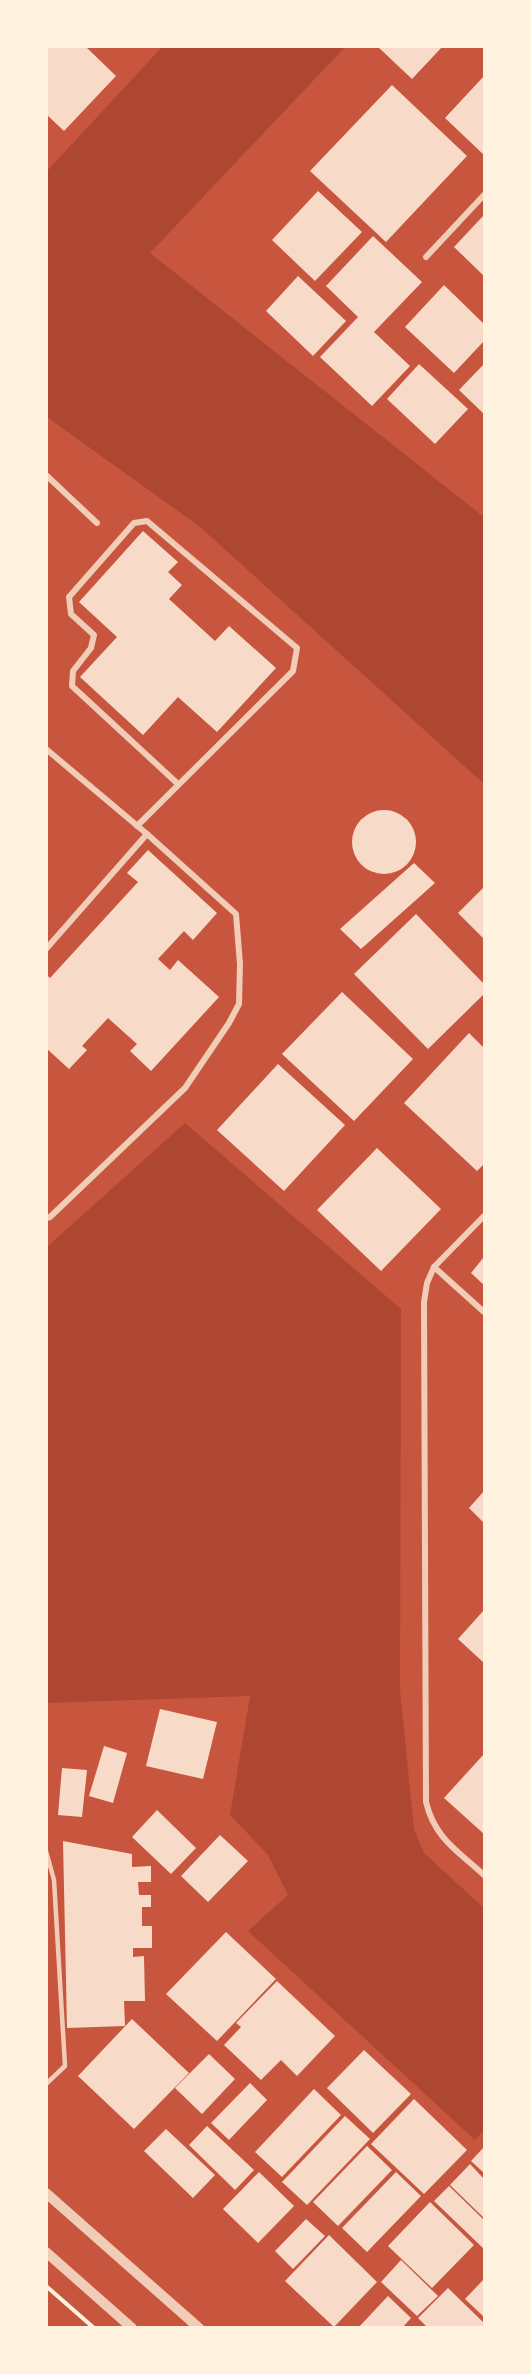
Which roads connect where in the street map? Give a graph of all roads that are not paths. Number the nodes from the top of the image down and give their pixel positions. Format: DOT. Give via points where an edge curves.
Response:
graph roads {
  1 [pos="484,195"];
  2 [pos="426,257"];
  3 [pos="46,475"];
  4 [pos="98,523"];
  5 [pos="46,749"];
  6 [pos="178,784"];
  7 [pos="137,826"];
  8 [pos="147,834"];
  9 [pos="46,949"];
  10 [pos="484,1216"];
  11 [pos="46,1218"];
  12 [pos="434,1267"];
  13 [pos="484,1312"];
  14 [pos="46,1851"];
  15 [pos="484,1875"];
  16 [pos="46,2084"];
  17 [pos="46,2193"];
  18 [pos="46,2252"];
  19 [pos="132,2328"];
  20 [pos="199,2328"];
  1 -- 2 [label="street"];
  3 -- 4 [label="street"];
  5 -- 7 [label="street"];
  6 -- 6 [label="street" via="72,686 73,671 91,648 94,635 72,614 69,597 134,523 147,521 297,648 293,671"];
  6 -- 7 [label="street"];
  7 -- 8 [label="street"];
  8 -- 9 [label="street"];
  8 -- 11 [label="street" via="236,914 240,1004 185,1088"];
  10 -- 12 [label="street"];
  12 -- 13 [label="street"];
  12 -- 15 [label="street" via="424,1302 426,1802 439,1835"];
  14 -- 16 [label="lane" via="54,1880 65,2066"];
  17 -- 20 [label="street"];
  18 -- 19 [label="street"];
}
